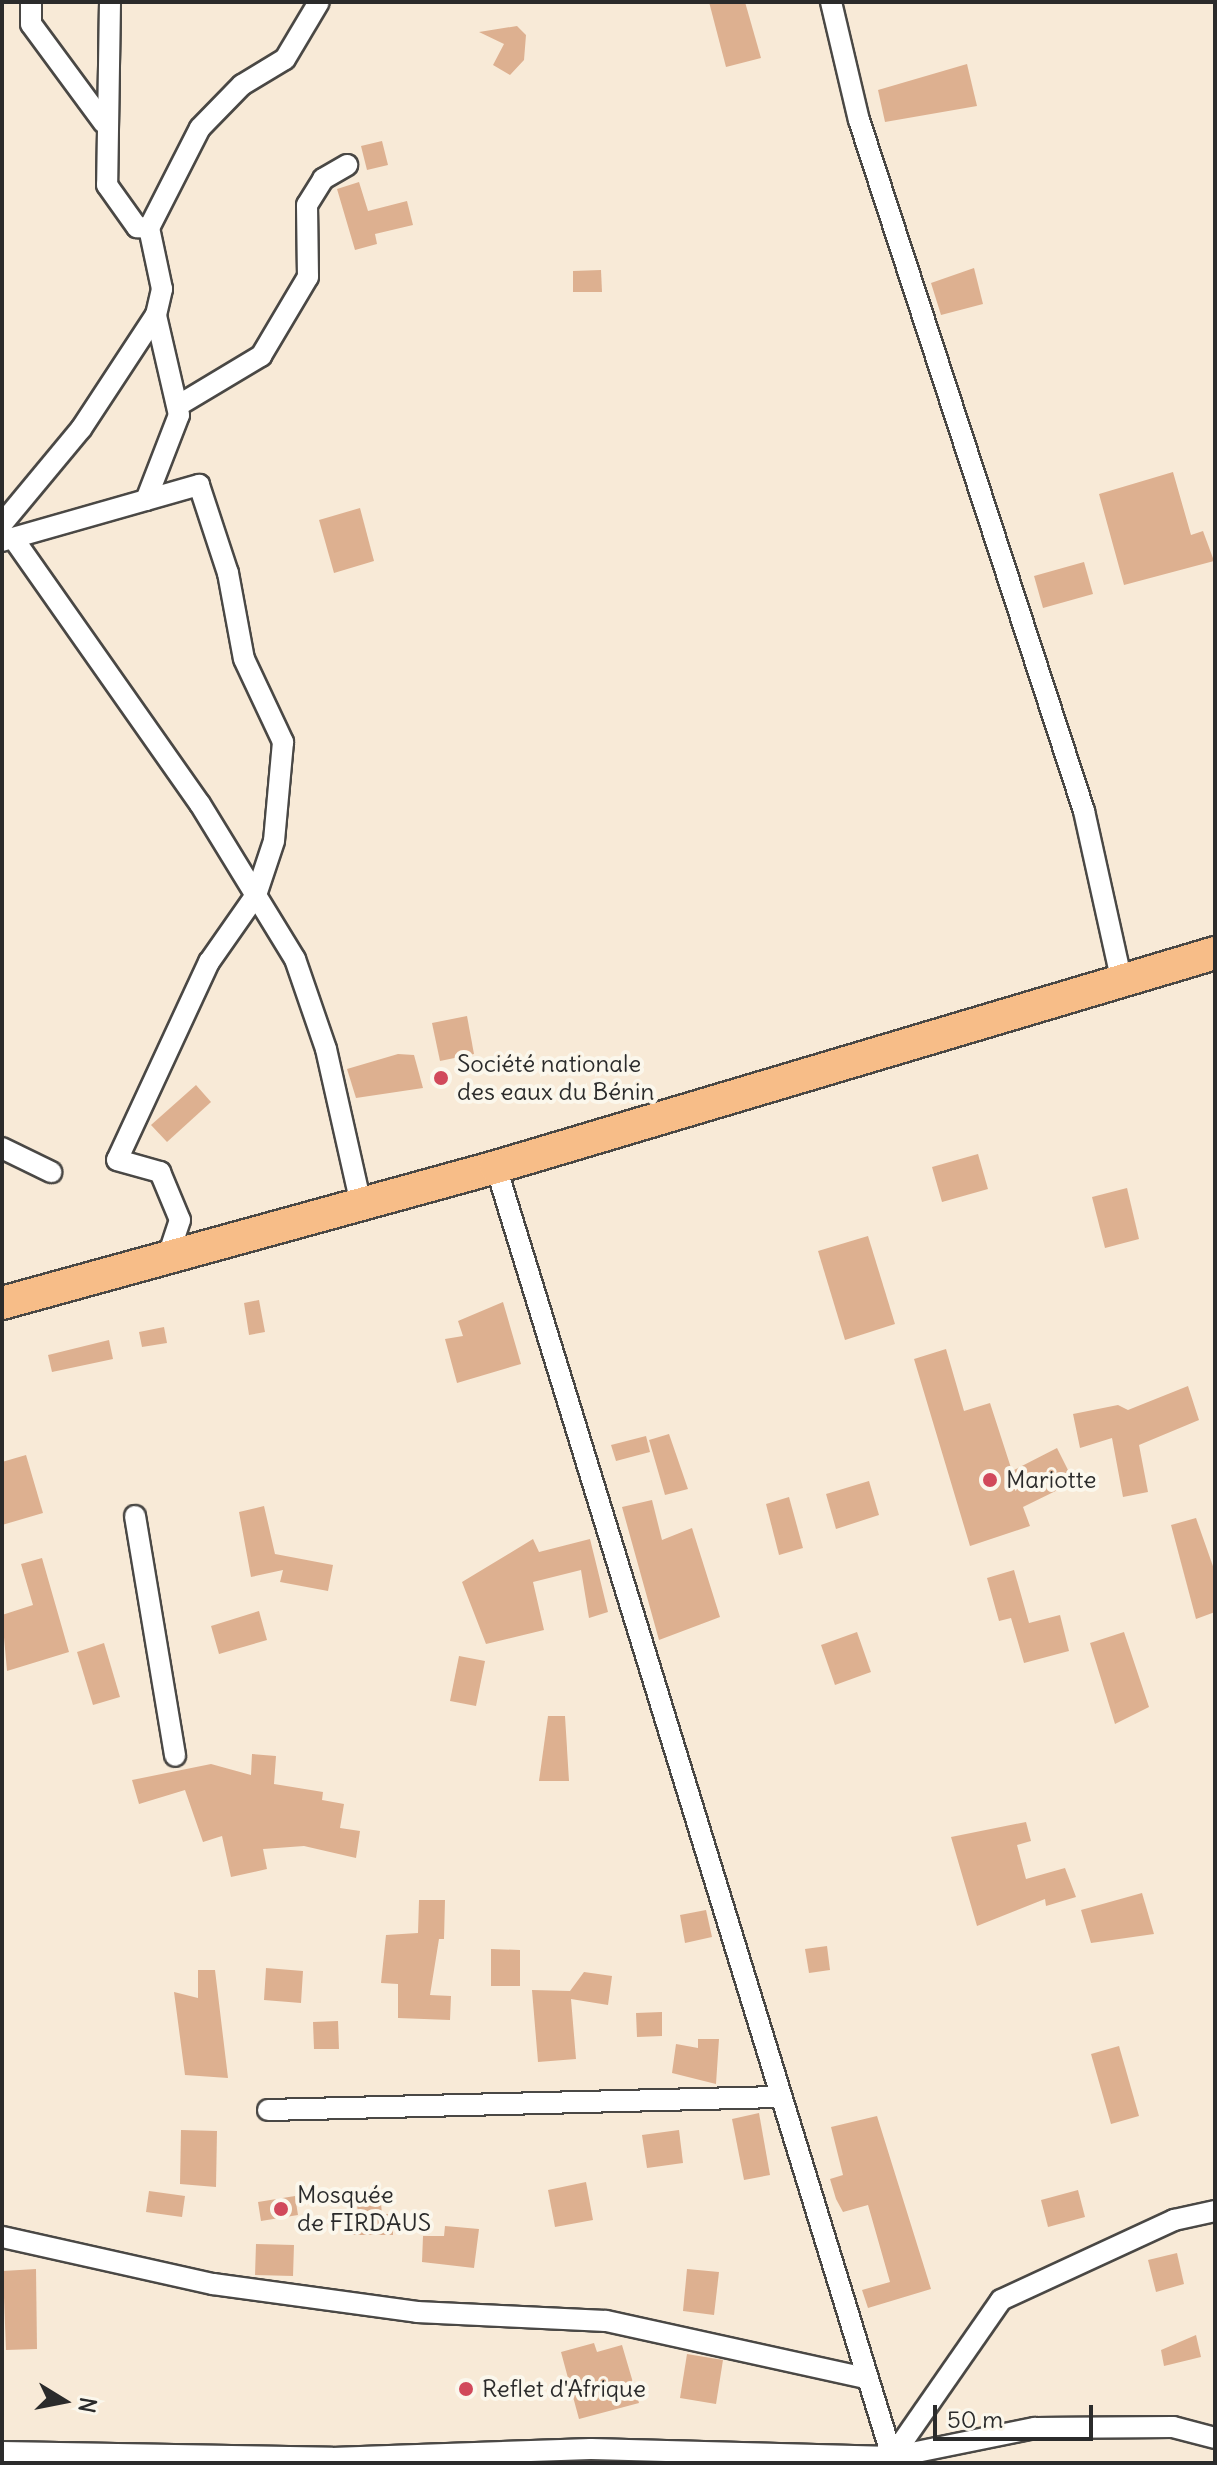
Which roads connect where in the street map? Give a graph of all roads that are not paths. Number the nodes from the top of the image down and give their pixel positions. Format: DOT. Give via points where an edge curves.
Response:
graph roads {
  1 [pos="31,2"];
  2 [pos="110,2"];
  3 [pos="319,2"];
  4 [pos="831,2"];
  5 [pos="104,123"];
  6 [pos="347,165"];
  7 [pos="149,228"];
  8 [pos="156,315"];
  9 [pos="179,405"];
  10 [pos="146,500"];
  11 [pos="6,534"];
  12 [pos="256,895"];
  13 [pos="1215,953"];
  14 [pos="1122,982"];
  15 [pos="2,1148"];
  16 [pos="496,1167"];
  17 [pos="51,1172"];
  18 [pos="361,1204"];
  19 [pos="167,1259"];
  20 [pos="2,1303"];
  21 [pos="135,1516"];
  22 [pos="175,1756"];
  23 [pos="777,2097"];
  24 [pos="268,2110"];
  25 [pos="1215,2211"];
  26 [pos="2,2237"];
  27 [pos="866,2378"];
  28 [pos="1215,2438"];
  29 [pos="2,2452"];
  30 [pos="892,2457"];
  31 [pos="40,2458"];
  32 [pos="483,2458"];
  33 [pos="914,2463"];
  1 -- 5 [label="street" via="31,24"];
  2 -- 5 [label="street"];
  3 -- 7 [label="street" via="285,59 242,85 200,128"];
  4 -- 14 [label="street" via="859,120 1084,811"];
  5 -- 7 [label="street" via="107,185 137,227"];
  6 -- 9 [label="street" via="323,179 307,205 308,277 261,356"];
  7 -- 8 [label="street" via="162,289"];
  8 -- 9 [label="street"];
  8 -- 11 [label="street"];
  9 -- 10 [label="street"];
  10 -- 11 [label="street"];
  10 -- 12 [label="street" via="199,485 228,573 244,659 283,742 274,841"];
  11 -- 12 [label="street" via="113,675"];
  12 -- 18 [label="street" via="295,959 326,1049"];
  12 -- 19 [label="street" via="209,962 117,1160 160,1172 180,1220"];
  13 -- 14 [label="highway"];
  14 -- 16 [label="highway"];
  15 -- 17 [label="street"];
  16 -- 18 [label="highway"];
  16 -- 23 [label="street"];
  18 -- 19 [label="highway"];
  19 -- 20 [label="highway"];
  21 -- 22 [label="street"];
  23 -- 24 [label="street"];
  23 -- 27 [label="street"];
  25 -- 30 [label="street" via="1174,2220 1001,2300"];
  26 -- 27 [label="street" via="213,2284 386,2308 606,2321"];
  27 -- 30 [label="street"];
  28 -- 30 [label="street" via="1173,2427 1035,2428"];
  29 -- 31 [label="street"];
  30 -- 32 [label="street"];
  30 -- 33 [label="street"];
  31 -- 32 [label="street"];
}
